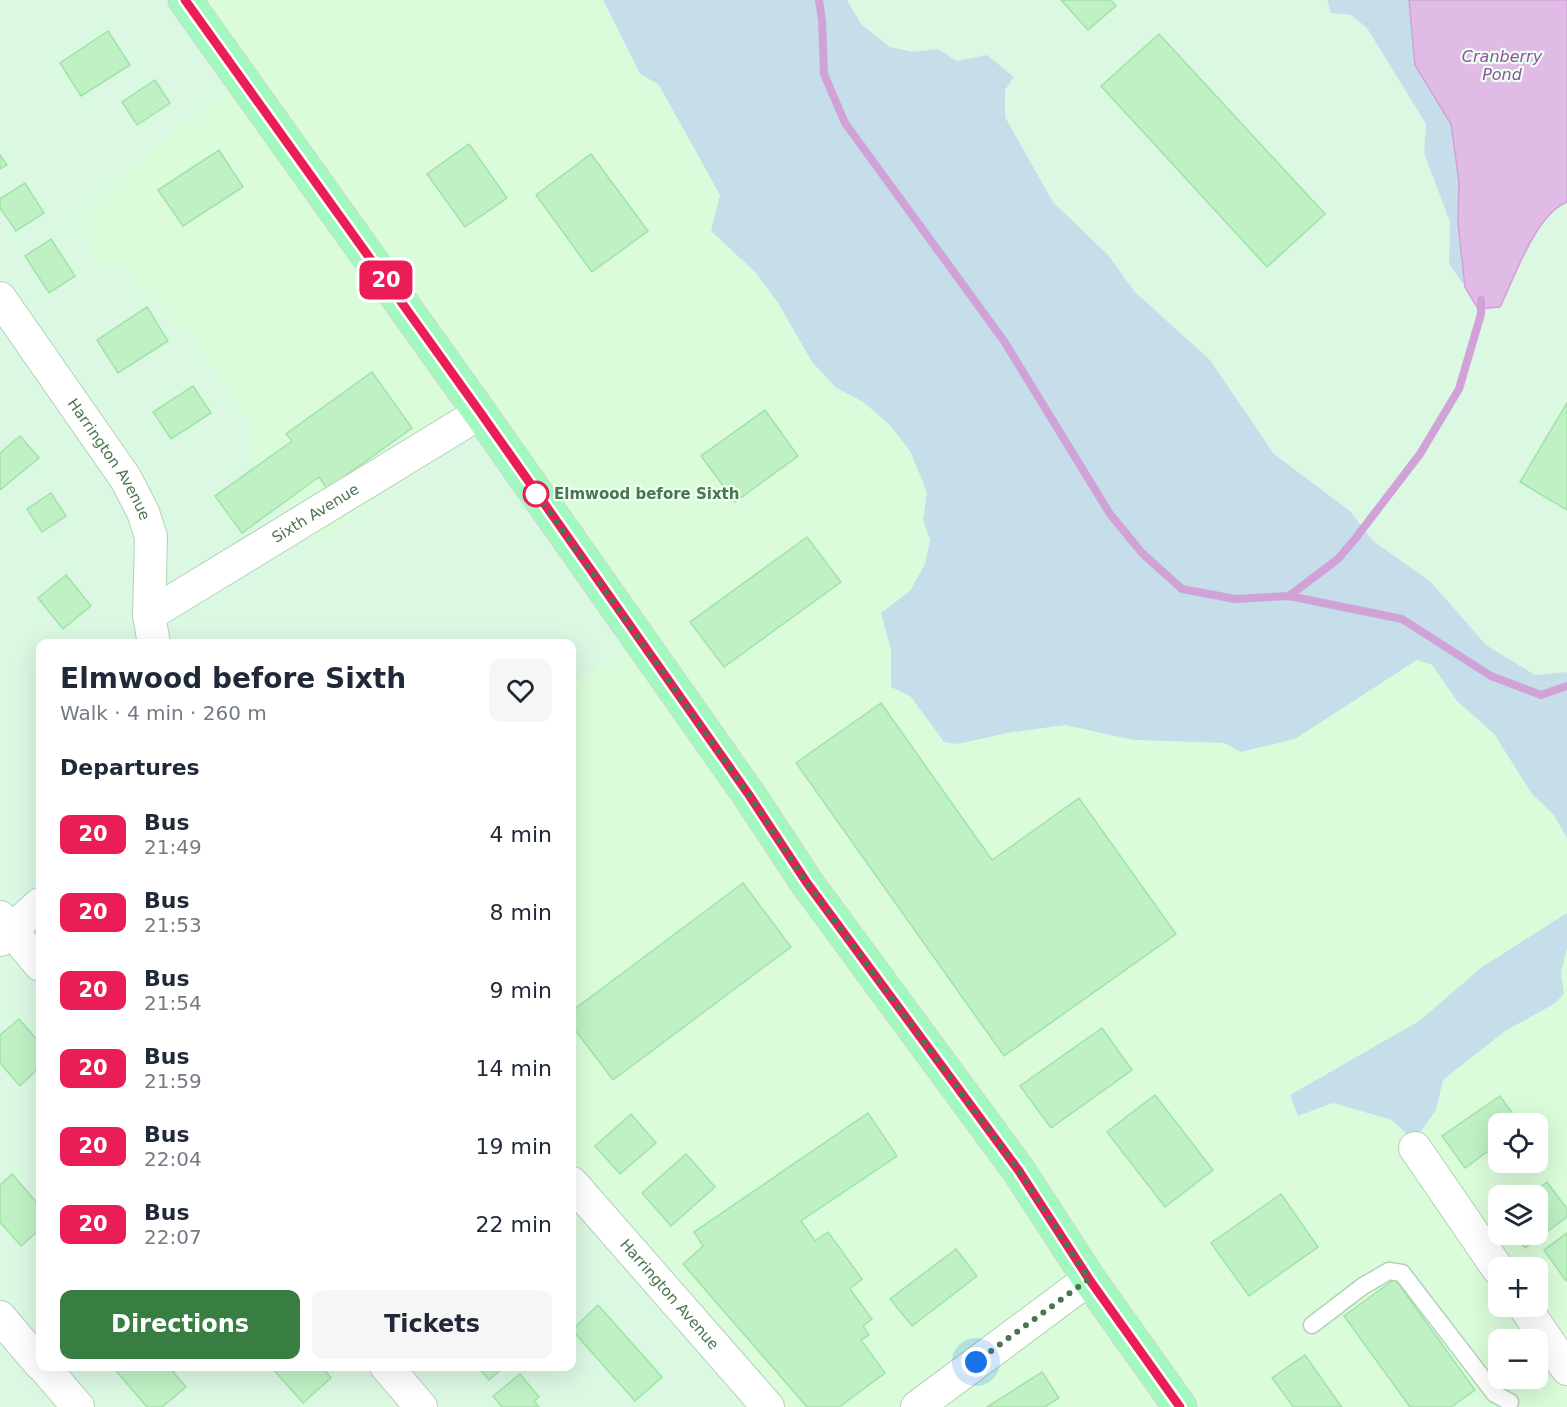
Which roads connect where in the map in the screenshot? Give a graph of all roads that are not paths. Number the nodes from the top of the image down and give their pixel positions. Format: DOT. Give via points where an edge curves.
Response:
graph roads {
  1 [pos="184,0"];
  2 [pos="0,298"];
  3 [pos="480,412"];
  4 [pos="152,629"];
  5 [pos="36,907"];
  6 [pos="4,929"];
  7 [pos="36,961"];
  8 [pos="1415,1148"];
  9 [pos="576,1188"];
  10 [pos="1490,1257"];
  11 [pos="1089,1279"];
  12 [pos="0,1317"];
  13 [pos="1532,1317"];
  14 [pos="1312,1325"];
  15 [pos="36,1358"];
  16 [pos="1567,1369"];
  17 [pos="47,1371"];
  18 [pos="390,1371"];
  19 [pos="1510,1402"];
  20 [pos="78,1407"];
  21 [pos="421,1407"];
  22 [pos="768,1407"];
  23 [pos="917,1407"];
  24 [pos="1180,1407"];
  1 -- 3 [label="main road"];
  2 -- 4 [label="street, Harrington Avenue" via="126,479 144,512 151,537"];
  3 -- 4 [label="street, Sixth Avenue"];
  3 -- 11 [label="main road" via="807,883 1019,1171"];
  5 -- 6 [label="street"];
  6 -- 7 [label="street"];
  8 -- 10 [label="street"];
  9 -- 22 [label="street, Harrington Avenue"];
  11 -- 23 [label="street"];
  11 -- 24 [label="main road"];
  12 -- 15 [label="street"];
  13 -- 16 [label="street"];
  14 -- 19 [label="lane" via="1363,1286 1389,1271 1402,1273 1495,1394"];
  17 -- 20 [label="street"];
  18 -- 21 [label="street"];
}
